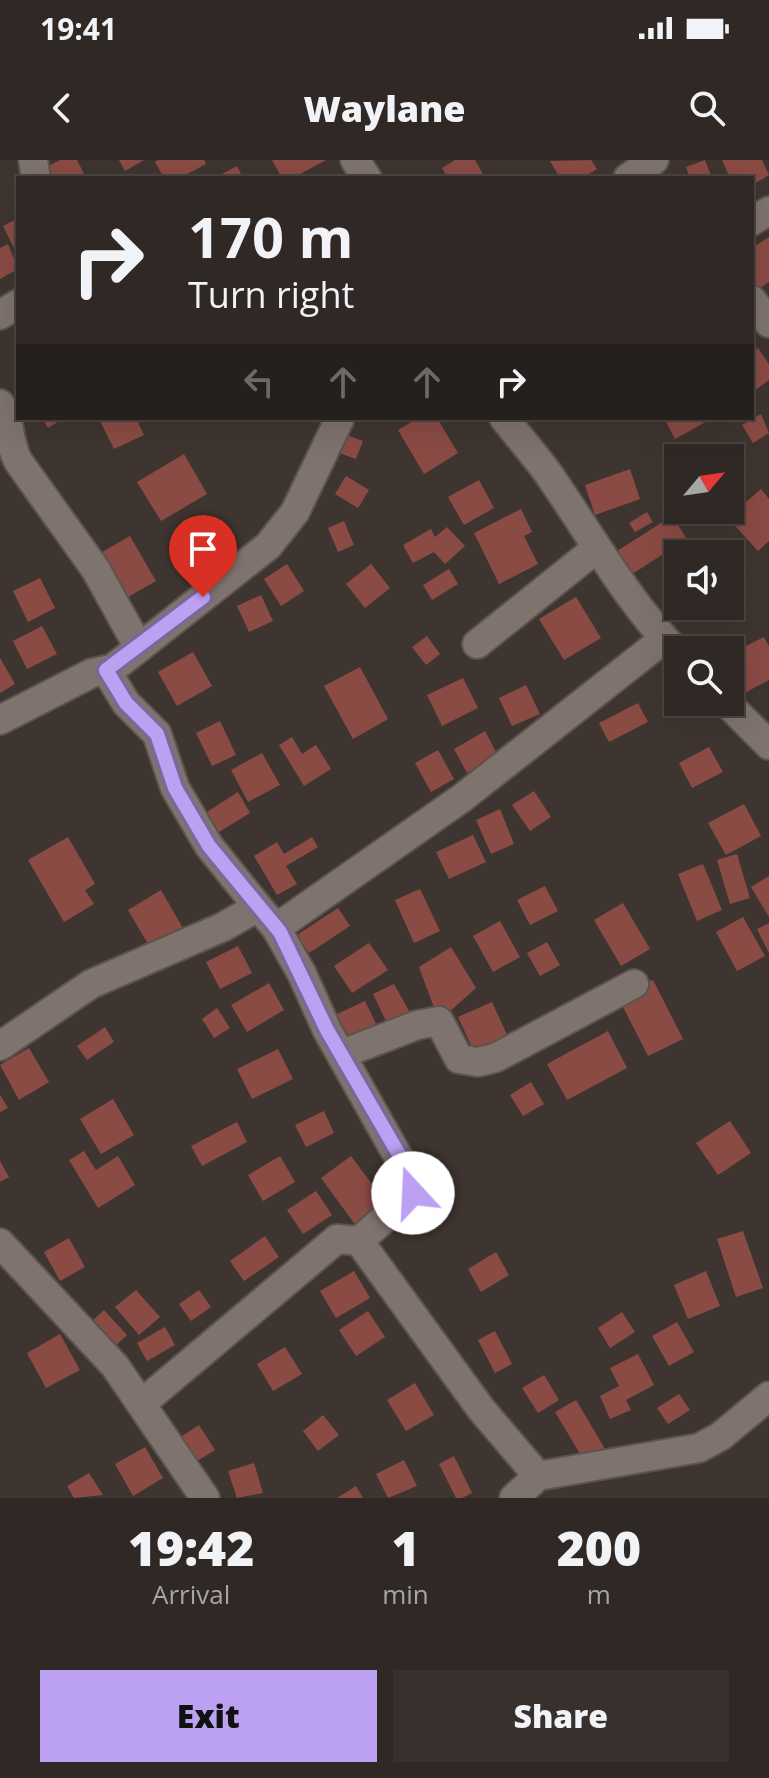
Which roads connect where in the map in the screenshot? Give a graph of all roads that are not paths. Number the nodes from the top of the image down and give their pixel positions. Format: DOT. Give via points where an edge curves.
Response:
graph roads {
  1 [pos="655,160"];
  2 [pos="631,176"];
  3 [pos="669,176"];
  4 [pos="754,303"];
  5 [pos="769,323"];
  6 [pos="0,404"];
  7 [pos="339,420"];
  8 [pos="506,420"];
  9 [pos="597,548"];
  10 [pos="664,637"];
  11 [pos="477,644"];
  12 [pos="139,648"];
  13 [pos="664,651"];
  14 [pos="106,670"];
  15 [pos="740,716"];
  16 [pos="0,720"];
  17 [pos="769,745"];
  18 [pos="267,917"];
  19 [pos="634,984"];
  20 [pos="0,1046"];
  21 [pos="342,1054"];
  22 [pos="359,1241"];
  23 [pos="0,1243"];
  24 [pos="769,1396"];
  25 [pos="141,1404"];
  26 [pos="538,1476"];
  27 [pos="205,1498"];
  28 [pos="514,1498"];
  1 -- 2 [label="street"];
  1 -- 3 [label="street"];
  4 -- 5 [label="street"];
  6 -- 12 [label="street" via="18,461 96,570"];
  7 -- 12 [label="street" via="295,512 268,546"];
  8 -- 9 [label="street"];
  9 -- 10 [label="street"];
  9 -- 11 [label="street"];
  12 -- 14 [label="street"];
  13 -- 18 [label="street" via="462,798"];
  14 -- 16 [label="street"];
  14 -- 18 [label="street" via="126,703 157,734 175,788 209,846"];
  15 -- 17 [label="street"];
  18 -- 20 [label="street" via="223,927 91,984"];
  18 -- 21 [label="street"];
  19 -- 21 [label="street" via="495,1058 459,1059 439,1021"];
  21 -- 22 [label="street" via="413,1183 413,1193"];
  22 -- 25 [label="street" via="337,1239"];
  22 -- 26 [label="street" via="481,1409"];
  23 -- 25 [label="street" via="115,1366"];
  24 -- 26 [label="street" via="699,1448"];
  25 -- 27 [label="street"];
  26 -- 28 [label="street"];
}
